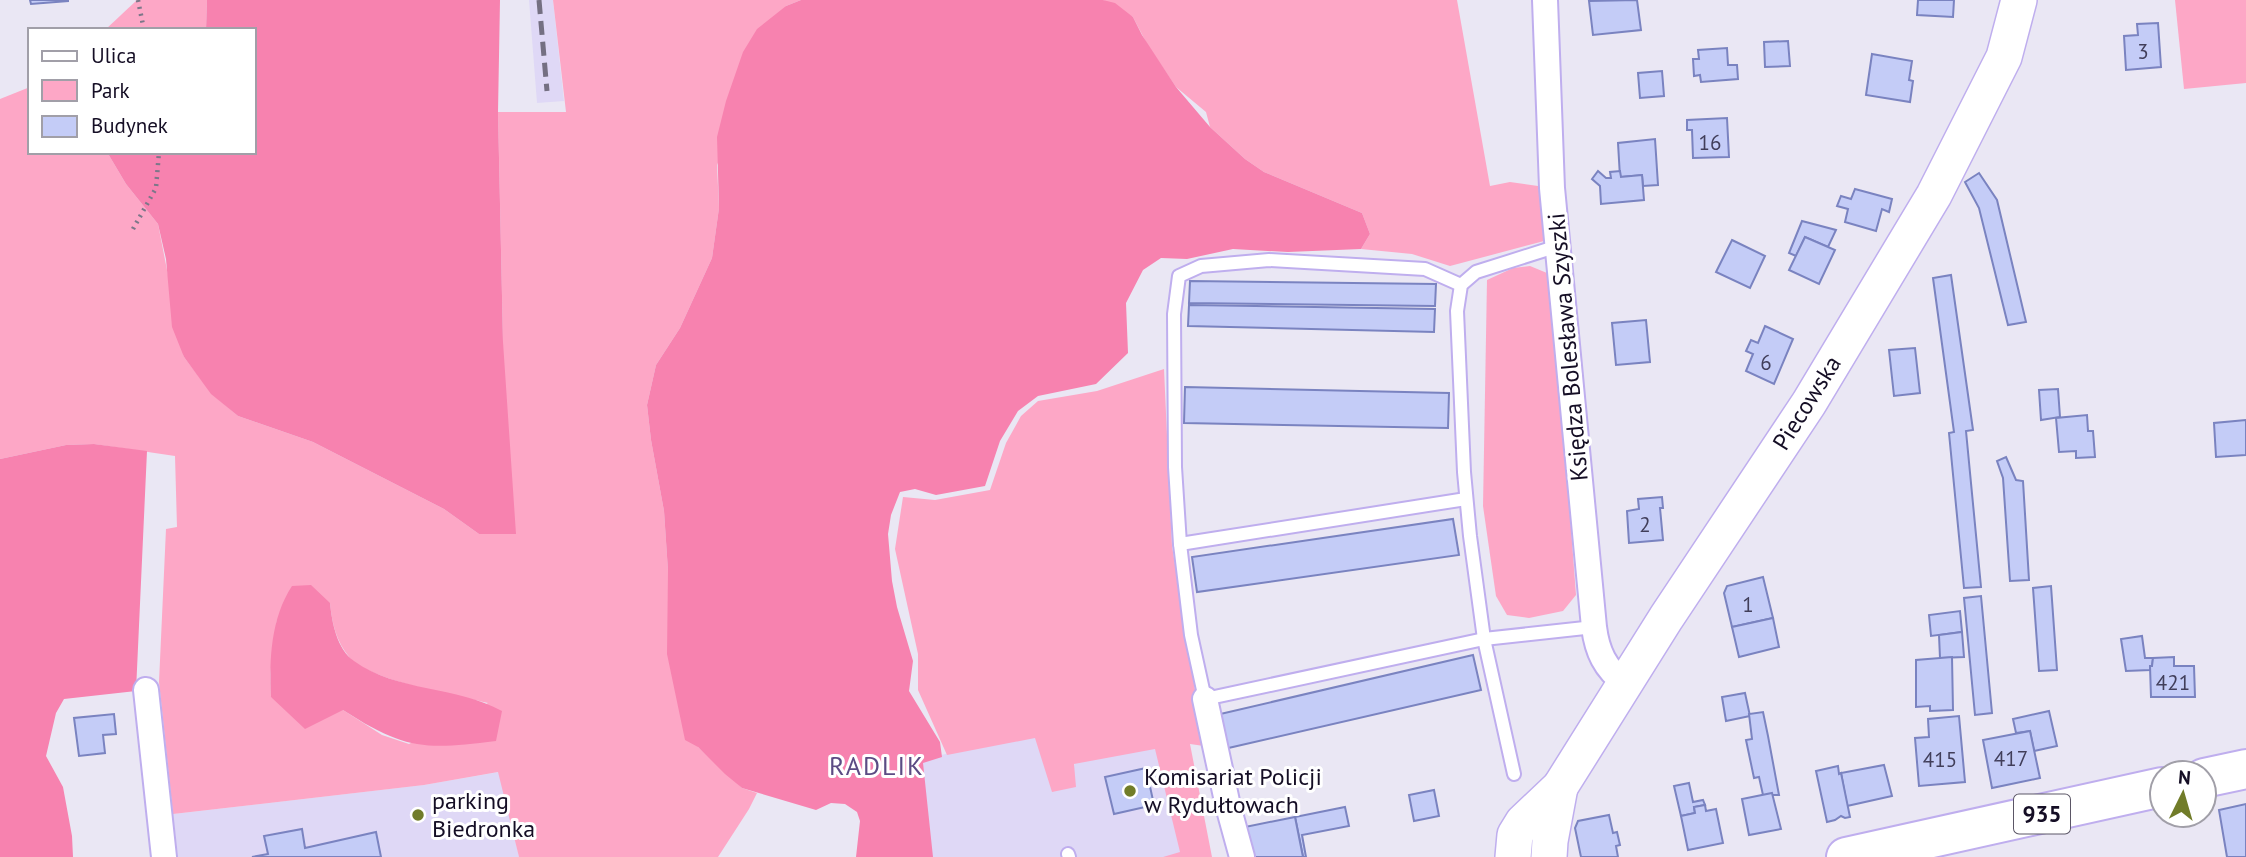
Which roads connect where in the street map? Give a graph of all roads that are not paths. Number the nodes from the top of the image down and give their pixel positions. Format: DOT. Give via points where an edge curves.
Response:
graph roads {
  1 [pos="1545,0"];
  2 [pos="2019,0"];
  3 [pos="1558,246"];
  4 [pos="1461,285"];
  5 [pos="1466,499"];
  6 [pos="1180,544"];
  7 [pos="1594,627"];
  8 [pos="1484,639"];
  9 [pos="1625,682"];
  10 [pos="146,690"];
  11 [pos="1205,699"];
  12 [pos="2246,769"];
  13 [pos="1514,774"];
  14 [pos="2218,775"];
  15 [pos="1560,788"];
  16 [pos="2148,790"];
  17 [pos="1508,850"];
  18 [pos="164,857"];
  19 [pos="1242,857"];
  20 [pos="1549,857"];
  21 [pos="1846,857"];
  1 -- 3 [label="street, Księdza Bolesława Szyszki"];
  2 -- 9 [label="street, Piecowska" via="2004,57 1934,195 1809,403"];
  3 -- 4 [label="lane" via="1476,272"];
  3 -- 7 [label="street, Księdza Bolesława Szyszki"];
  4 -- 5 [label="lane" via="1457,311"];
  4 -- 6 [label="lane" via="1425,269 1269,260 1201,266 1179,276 1174,328"];
  5 -- 6 [label="lane"];
  5 -- 8 [label="lane"];
  6 -- 11 [label="lane" via="1191,635"];
  7 -- 8 [label="lane"];
  7 -- 9 [label="street, Księdza Bolesława Szyszki" via="1604,662"];
  8 -- 11 [label="lane"];
  8 -- 13 [label="lane"];
  9 -- 15 [label="street, Piecowska"];
  10 -- 18 [label="street"];
  11 -- 19 [label="street"];
  12 -- 14 [label="main road"];
  15 -- 17 [label="street, Piecowska" via="1523,822"];
  15 -- 20 [label="street, Piecowska"];
  16 -- 21 [label="main road, 935"];
}
